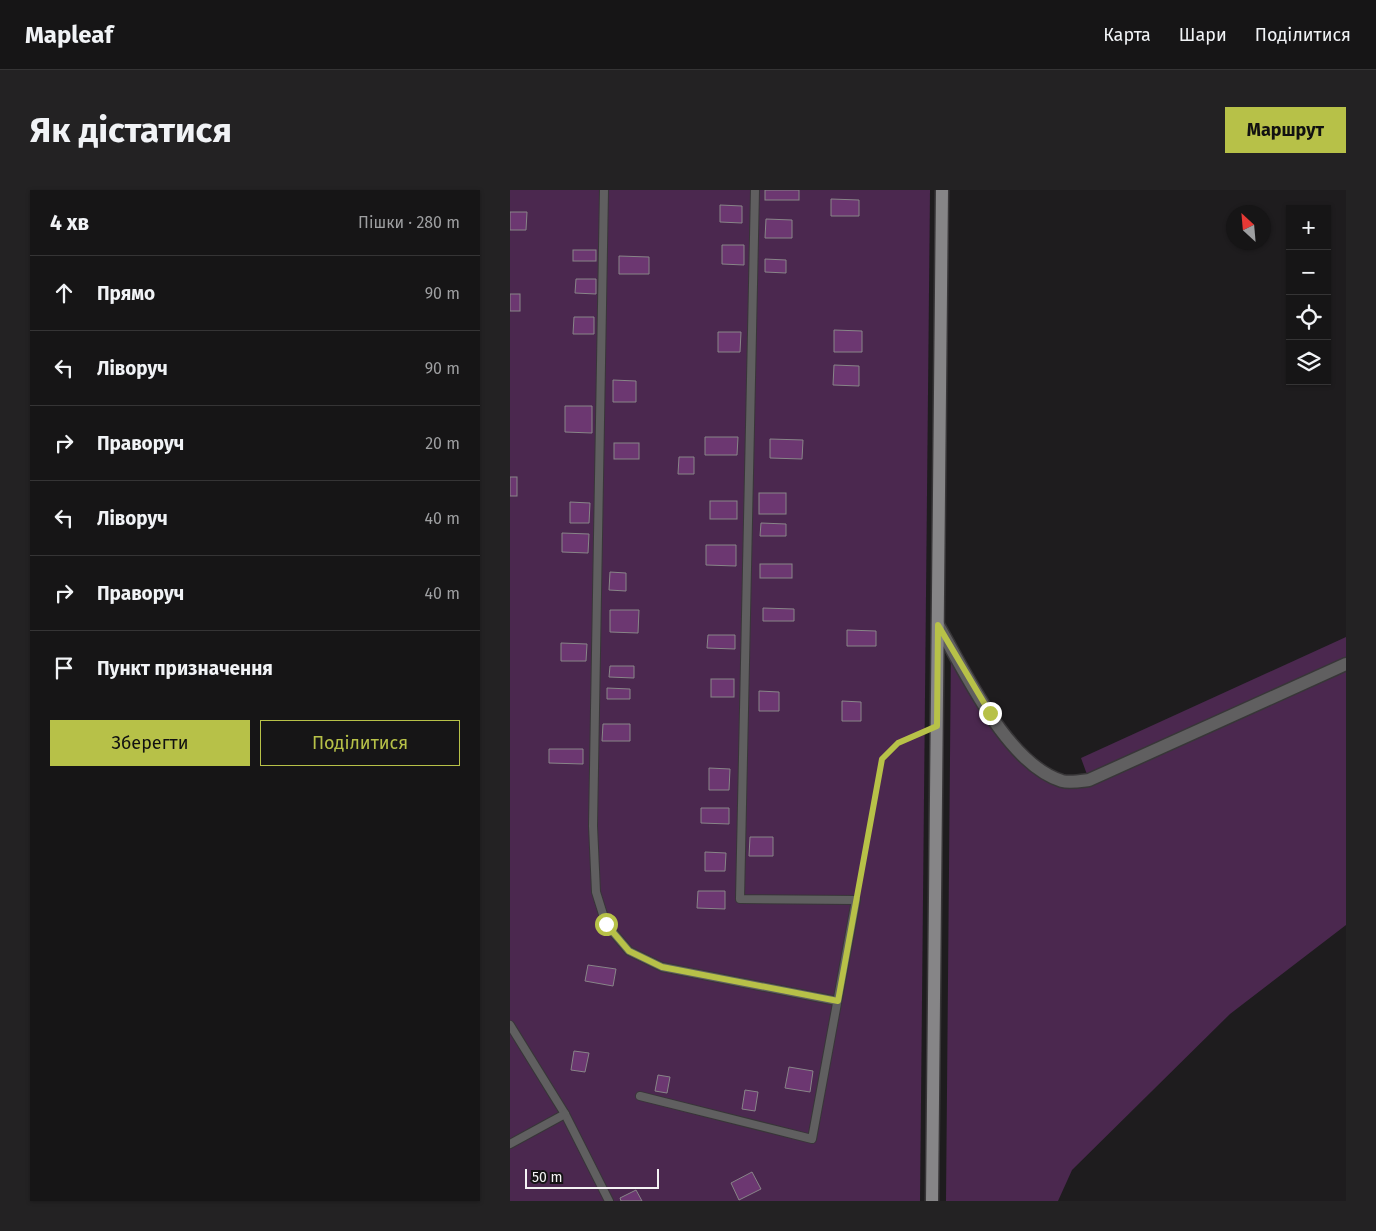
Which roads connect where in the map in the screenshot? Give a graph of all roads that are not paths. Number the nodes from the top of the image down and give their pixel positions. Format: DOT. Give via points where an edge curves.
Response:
graph roads {
  1 [pos="604,190"];
  2 [pos="755,190"];
  3 [pos="942,190"];
  4 [pos="938,625"];
  5 [pos="1346,664"];
  6 [pos="838,1001"];
  7 [pos="510,1025"];
  8 [pos="640,1096"];
  9 [pos="565,1114"];
  10 [pos="510,1144"];
  11 [pos="609,1201"];
  12 [pos="932,1201"];
  1 -- 6 [label="lane" via="593,826 596,892 606,924 629,951 662,967"];
  2 -- 6 [label="lane" via="740,898 856,900"];
  3 -- 4 [label="street"];
  4 -- 5 [label="street" via="1012,745 1039,771 1064,782 1089,780"];
  4 -- 12 [label="street"];
  6 -- 8 [label="lane" via="812,1139"];
  7 -- 9 [label="lane"];
  9 -- 10 [label="lane"];
  9 -- 11 [label="lane"];
}
